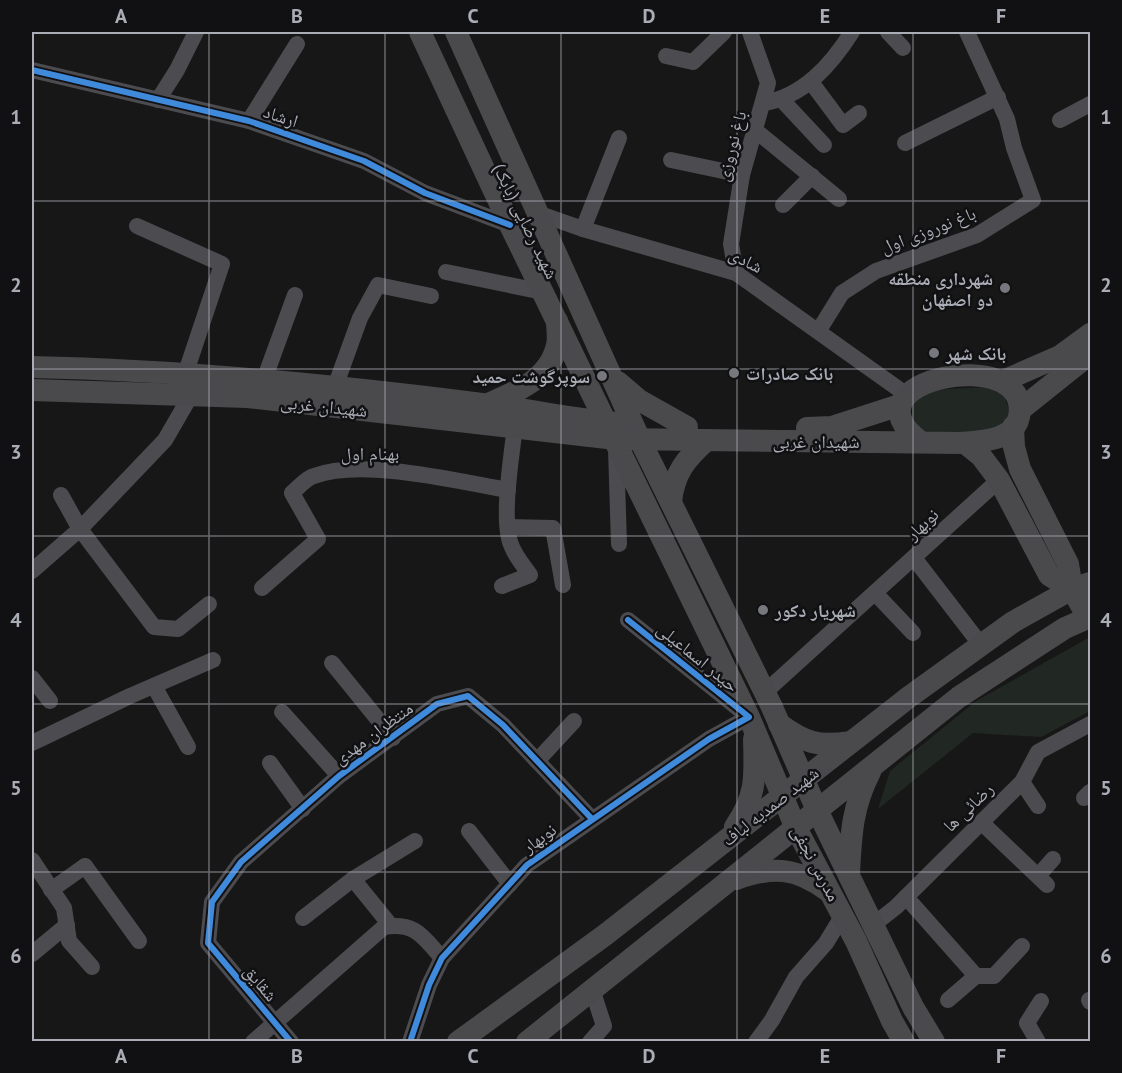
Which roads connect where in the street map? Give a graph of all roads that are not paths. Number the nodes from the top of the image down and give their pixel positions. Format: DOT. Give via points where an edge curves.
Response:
graph roads {
  1 [pos="196,32"];
  2 [pos="420,32"];
  3 [pos="456,32"];
  4 [pos="724,32"];
  5 [pos="750,32"];
  6 [pos="852,32"];
  7 [pos="888,32"];
  8 [pos="967,32"];
  9 [pos="297,44"];
  10 [pos="903,48"];
  11 [pos="666,56"];
  12 [pos="32,70"];
  13 [pos="811,81"];
  14 [pos="998,97"];
  15 [pos="158,100"];
  16 [pos="782,100"];
  17 [pos="763,102"];
  18 [pos="1090,104"];
  19 [pos="859,113"];
  20 [pos="1060,120"];
  21 [pos="249,121"];
  22 [pos="755,130"];
  23 [pos="619,138"];
  24 [pos="905,143"];
  25 [pos="824,145"];
  26 [pos="671,160"];
  27 [pos="742,175"];
  28 [pos="812,176"];
  29 [pos="839,199"];
  30 [pos="783,205"];
  31 [pos="540,214"];
  32 [pos="510,225"];
  33 [pos="137,226"];
  34 [pos="583,229"];
  35 [pos="446,272"];
  36 [pos="736,273"];
  37 [pos="543,292"];
  38 [pos="295,295"];
  39 [pos="431,296"];
  40 [pos="557,320"];
  41 [pos="819,330"];
  42 [pos="1090,334"];
  43 [pos="1090,354"];
  44 [pos="36,367"];
  45 [pos="614,378"];
  46 [pos="264,380"];
  47 [pos="1003,381"];
  48 [pos="188,385"];
  49 [pos="335,387"];
  50 [pos="35,390"];
  51 [pos="904,400"];
  52 [pos="488,404"];
  53 [pos="1017,418"];
  54 [pos="515,426"];
  55 [pos="687,427"];
  56 [pos="612,430"];
  57 [pos="637,432"];
  58 [pos="707,440"];
  59 [pos="921,442"];
  60 [pos="965,443"];
  61 [pos="999,480"];
  62 [pos="508,490"];
  63 [pos="62,495"];
  64 [pos="671,502"];
  65 [pos="508,527"];
  66 [pos="80,529"];
  67 [pos="619,544"];
  68 [pos="914,558"];
  69 [pos="32,571"];
  70 [pos="563,585"];
  71 [pos="502,586"];
  72 [pos="1081,586"];
  73 [pos="262,588"];
  74 [pos="875,593"];
  75 [pos="208,604"];
  76 [pos="1090,618"];
  77 [pos="628,620"];
  78 [pos="913,633"];
  79 [pos="981,645"];
  80 [pos="213,660"];
  81 [pos="332,663"];
  82 [pos="32,678"];
  83 [pos="154,686"];
  84 [pos="765,692"];
  85 [pos="51,701"];
  86 [pos="282,712"];
  87 [pos="574,721"];
  88 [pos="752,723"];
  89 [pos="779,724"];
  90 [pos="1089,727"];
  91 [pos="393,738"];
  92 [pos="852,742"];
  93 [pos="32,743"];
  94 [pos="188,747"];
  95 [pos="537,761"];
  96 [pos="270,763"];
  97 [pos="874,765"];
  98 [pos="339,776"];
  99 [pos="804,780"];
  100 [pos="1023,782"];
  101 [pos="783,796"];
  102 [pos="1038,806"];
  103 [pos="303,809"];
  104 [pos="817,810"];
  105 [pos="592,819"];
  106 [pos="981,822"];
  107 [pos="795,826"];
  108 [pos="469,831"];
  109 [pos="726,840"];
  110 [pos="415,842"];
  111 [pos="1053,859"];
  112 [pos="32,860"];
  113 [pos="849,875"];
  114 [pos="353,879"];
  115 [pos="510,884"];
  116 [pos="723,884"];
  117 [pos="51,890"];
  118 [pos="831,894"];
  119 [pos="906,897"];
  120 [pos="843,915"];
  121 [pos="303,918"];
  122 [pos="67,925"];
  123 [pos="873,925"];
  124 [pos="391,926"];
  125 [pos="139,941"];
  126 [pos="208,943"];
  127 [pos="1022,946"];
  128 [pos="32,954"];
  129 [pos="442,958"];
  130 [pos="92,967"];
  131 [pos="976,976"];
  132 [pos="592,989"];
  133 [pos="948,1000"];
  134 [pos="1041,1001"];
  135 [pos="275,1023"];
  136 [pos="253,1041"];
  137 [pos="291,1041"];
  138 [pos="410,1041"];
  139 [pos="458,1041"];
  140 [pos="527,1041"];
  141 [pos="590,1041"];
  142 [pos="758,1041"];
  143 [pos="903,1041"];
  144 [pos="933,1041"];
  145 [pos="1038,1041"];
  1 -- 15 [label="street"];
  2 -- 32 [label="main road, شهید رضایی (بابک)"];
  3 -- 31 [label="main road, شهید رضایی (بابک)"];
  4 -- 11 [label="street" via="693,62"];
  5 -- 17 [label="street, باغ نوروزی" via="768,83"];
  6 -- 13 [label="street" via="838,55"];
  7 -- 10 [label="street"];
  8 -- 14 [label="street, باغ نوروزی اول"];
  9 -- 21 [label="street"];
  12 -- 15 [label="street, ارشاد"];
  13 -- 16 [label="street"];
  13 -- 19 [label="street" via="843,125"];
  14 -- 24 [label="street"];
  14 -- 41 [label="street, باغ نوروزی اول" via="1033,200 977,235 876,271 842,293"];
  15 -- 21 [label="street, ارشاد"];
  16 -- 17 [label="street"];
  16 -- 25 [label="street"];
  17 -- 22 [label="street, باغ نوروزی"];
  18 -- 20 [label="street"];
  21 -- 32 [label="street, ارشاد" via="364,161 425,193"];
  22 -- 27 [label="street, باغ نوروزی"];
  22 -- 28 [label="street"];
  23 -- 34 [label="street"];
  26 -- 27 [label="street"];
  27 -- 36 [label="street, باغ نوروزی" via="731,244"];
  28 -- 29 [label="street"];
  28 -- 30 [label="street"];
  31 -- 34 [label="street, شادی"];
  31 -- 45 [label="main road, شهید رضایی (بابک)"];
  32 -- 37 [label="main road, شهید رضایی (بابک)"];
  33 -- 48 [label="street" via="222,264"];
  34 -- 36 [label="street, شادی"];
  35 -- 37 [label="street"];
  36 -- 41 [label="street, شادی"];
  37 -- 40 [label="main road, شهید رضایی (بابک)"];
  38 -- 46 [label="street"];
  39 -- 49 [label="street" via="378,285 360,318"];
  40 -- 52 [label="main road" via="557,346 530,386"];
  40 -- 56 [label="main road, شهید رضایی (بابک)"];
  41 -- 51 [label="street, شادی"];
  42 -- 47 [label="main road" via="1060,356"];
  43 -- 53 [label="main road"];
  44 -- 48 [label="main road, شهیدان غربی"];
  44 -- 50 [label="main road"];
  45 -- 55 [label="main road" via="639,400"];
  45 -- 57 [label="main road, شهید رضایی (بابک)"];
  46 -- 48 [label="main road, شهیدان غربی"];
  46 -- 49 [label="main road, شهیدان غربی"];
  47 -- 51 [label="main road" via="966,375 928,381 913,388"];
  47 -- 53 [label="main road" via="1015,395"];
  48 -- 50 [label="main road, شهیدان غربی"];
  48 -- 54 [label="main road, شهیدان غربی" via="247,398"];
  48 -- 66 [label="street" via="165,440"];
  49 -- 52 [label="main road, شهیدان غربی"];
  51 -- 55 [label="main road, شهیدان غربی" via="832,427"];
  51 -- 59 [label="main road" via="899,417 904,430"];
  52 -- 56 [label="main road, شهیدان غربی"];
  53 -- 60 [label="main road" via="1003,436"];
  53 -- 72 [label="main road" via="1014,447 1020,469"];
  54 -- 56 [label="main road, شهیدان غربی"];
  54 -- 62 [label="street"];
  55 -- 57 [label="main road, شهیدان غربی"];
  56 -- 57 [label="main road"];
  56 -- 67 [label="street"];
  56 -- 88 [label="main road, مدرس نجفی"];
  57 -- 58 [label="main road, شهیدان غربی"];
  57 -- 64 [label="main road, مدرس نجفی"];
  58 -- 59 [label="main road, شهیدان غربی"];
  58 -- 64 [label="main road" via="679,469"];
  59 -- 60 [label="main road"];
  60 -- 61 [label="main road"];
  61 -- 68 [label="street, نوبهار"];
  61 -- 72 [label="main road" via="1049,575"];
  62 -- 65 [label="street"];
  62 -- 73 [label="street, بهنام اول" via="408,473 350,470 312,476 292,493 318,540"];
  63 -- 66 [label="street"];
  64 -- 84 [label="main road, مدرس نجفی"];
  65 -- 70 [label="street" via="553,528"];
  65 -- 71 [label="street" via="511,546 530,574"];
  66 -- 69 [label="street"];
  66 -- 75 [label="street" via="154,627 178,629"];
  68 -- 74 [label="street, نوبهار"];
  68 -- 79 [label="street"];
  72 -- 76 [label="main road"];
  72 -- 79 [label="main road, شهید صمدیه لباف" via="1013,622"];
  74 -- 78 [label="street"];
  74 -- 84 [label="street, نوبهار"];
  76 -- 97 [label="main road, شهید صمدیه لباف" via="1065,628 959,698"];
  77 -- 88 [label="street, حیدر اسماعیلی"];
  79 -- 92 [label="main road, شهید صمدیه لباف"];
  80 -- 83 [label="street"];
  81 -- 91 [label="street"];
  82 -- 85 [label="street"];
  83 -- 93 [label="street"];
  83 -- 94 [label="street"];
  84 -- 89 [label="main road, مدرس نجفی"];
  86 -- 98 [label="street"];
  87 -- 95 [label="street"];
  88 -- 101 [label="main road, مدرس نجفی"];
  88 -- 105 [label="street, نوبهار" via="709,739"];
  88 -- 109 [label="main road" via="754,779 750,805"];
  89 -- 92 [label="main road" via="800,740 826,746"];
  89 -- 99 [label="main road, مدرس نجفی"];
  90 -- 100 [label="street, رضائی ها" via="1038,752"];
  91 -- 95 [label="street, منتظران مهدی" via="437,704 468,696"];
  91 -- 98 [label="street, منتظران مهدی"];
  92 -- 99 [label="main road, شهید صمدیه لباف"];
  95 -- 105 [label="street, منتظران مهدی"];
  96 -- 103 [label="street"];
  97 -- 104 [label="main road, شهید صمدیه لباف"];
  97 -- 113 [label="main road" via="858,796 851,828"];
  98 -- 103 [label="street, منتظران مهدی"];
  99 -- 101 [label="main road, شهید صمدیه لباف"];
  99 -- 104 [label="main road, مدرس نجفی"];
  100 -- 102 [label="street"];
  100 -- 106 [label="street, رضائی ها"];
  101 -- 107 [label="main road, مدرس نجفی"];
  101 -- 109 [label="main road, شهید صمدیه لباف"];
  103 -- 126 [label="street, منتظران مهدی" via="241,862 212,902"];
  104 -- 107 [label="main road, شهید صمدیه لباف"];
  104 -- 113 [label="main road, مدرس نجفی"];
  105 -- 115 [label="street, نوبهار" via="527,865"];
  106 -- 111 [label="street" via="1042,880"];
  106 -- 119 [label="street, رضائی ها"];
  107 -- 116 [label="main road, شهید صمدیه لباف"];
  107 -- 118 [label="main road, مدرس نجفی"];
  108 -- 115 [label="street"];
  109 -- 139 [label="main road, شهید صمدیه لباف" via="598,940"];
  110 -- 114 [label="street"];
  112 -- 117 [label="street"];
  113 -- 123 [label="main road, مدرس نجفی"];
  114 -- 121 [label="street"];
  114 -- 124 [label="street"];
  115 -- 129 [label="street, نوبهار"];
  116 -- 118 [label="main road" via="762,870 782,871 808,876"];
  116 -- 132 [label="main road, شهید صمدیه لباف"];
  117 -- 122 [label="street" via="63,908"];
  117 -- 125 [label="street" via="85,866"];
  118 -- 120 [label="main road, مدرس نجفی"];
  119 -- 123 [label="street, رضائی ها"];
  119 -- 131 [label="street"];
  120 -- 142 [label="street" via="826,943 796,977"];
  120 -- 143 [label="main road, مدرس نجفی"];
  122 -- 128 [label="street"];
  122 -- 130 [label="street" via="69,941"];
  123 -- 144 [label="main road, مدرس نجفی"];
  124 -- 129 [label="street" via="403,924 418,932"];
  124 -- 135 [label="street" via="384,927"];
  126 -- 135 [label="street, شقایق"];
  127 -- 131 [label="street" via="994,976"];
  129 -- 138 [label="street, نوبهار"];
  131 -- 133 [label="street"];
  132 -- 140 [label="main road, شهید صمدیه لباف"];
  132 -- 141 [label="street" via="604,1026"];
  134 -- 145 [label="street" via="1027,1023"];
  135 -- 136 [label="street"];
  135 -- 137 [label="street, شقایق"];
}
